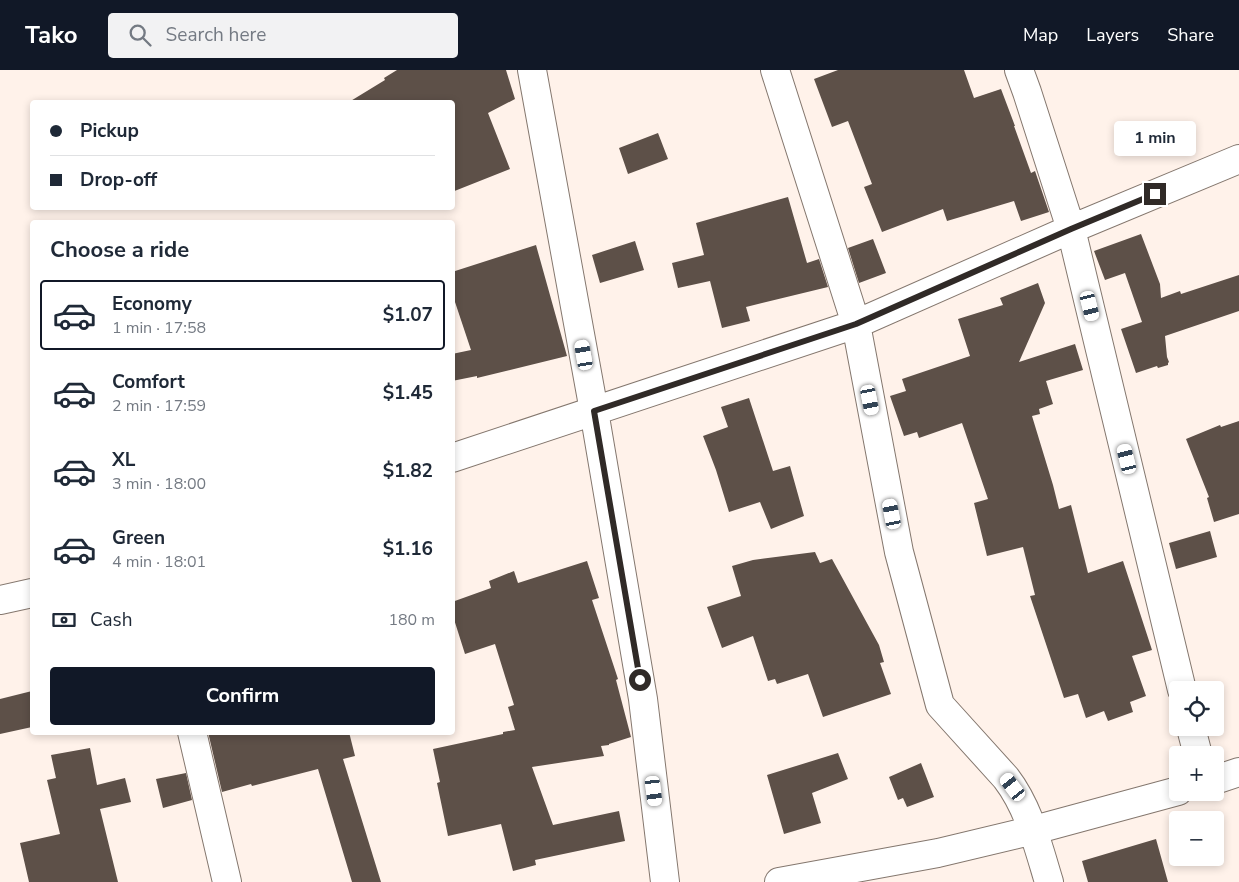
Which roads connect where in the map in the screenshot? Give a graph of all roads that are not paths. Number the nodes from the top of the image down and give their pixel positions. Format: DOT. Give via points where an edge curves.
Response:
graph roads {
  1 [pos="532,70"];
  2 [pos="775,70"];
  3 [pos="1019,70"];
  4 [pos="1239,159"];
  5 [pos="1071,229"];
  6 [pos="856,324"];
  7 [pos="594,411"];
  8 [pos="455,457"];
  9 [pos="30,593"];
  10 [pos="0,600"];
  11 [pos="1180,681"];
  12 [pos="193,735"];
  13 [pos="1239,772"];
  14 [pos="1224,777"];
  15 [pos="1169,793"];
  16 [pos="1034,830"];
  17 [pos="227,882"];
  18 [pos="665,882"];
  19 [pos="779,882"];
  20 [pos="1049,882"];
  1 -- 7 [label="street"];
  2 -- 6 [label="street"];
  3 -- 5 [label="street"];
  4 -- 5 [label="street"];
  5 -- 6 [label="street"];
  5 -- 11 [label="street"];
  6 -- 7 [label="street"];
  6 -- 16 [label="street" via="899,552 940,705 1013,787"];
  7 -- 8 [label="street"];
  7 -- 18 [label="street" via="643,700"];
  9 -- 10 [label="street"];
  12 -- 17 [label="street"];
  13 -- 14 [label="street"];
  15 -- 16 [label="street"];
  16 -- 19 [label="street" via="938,853"];
  16 -- 20 [label="street"];
}
